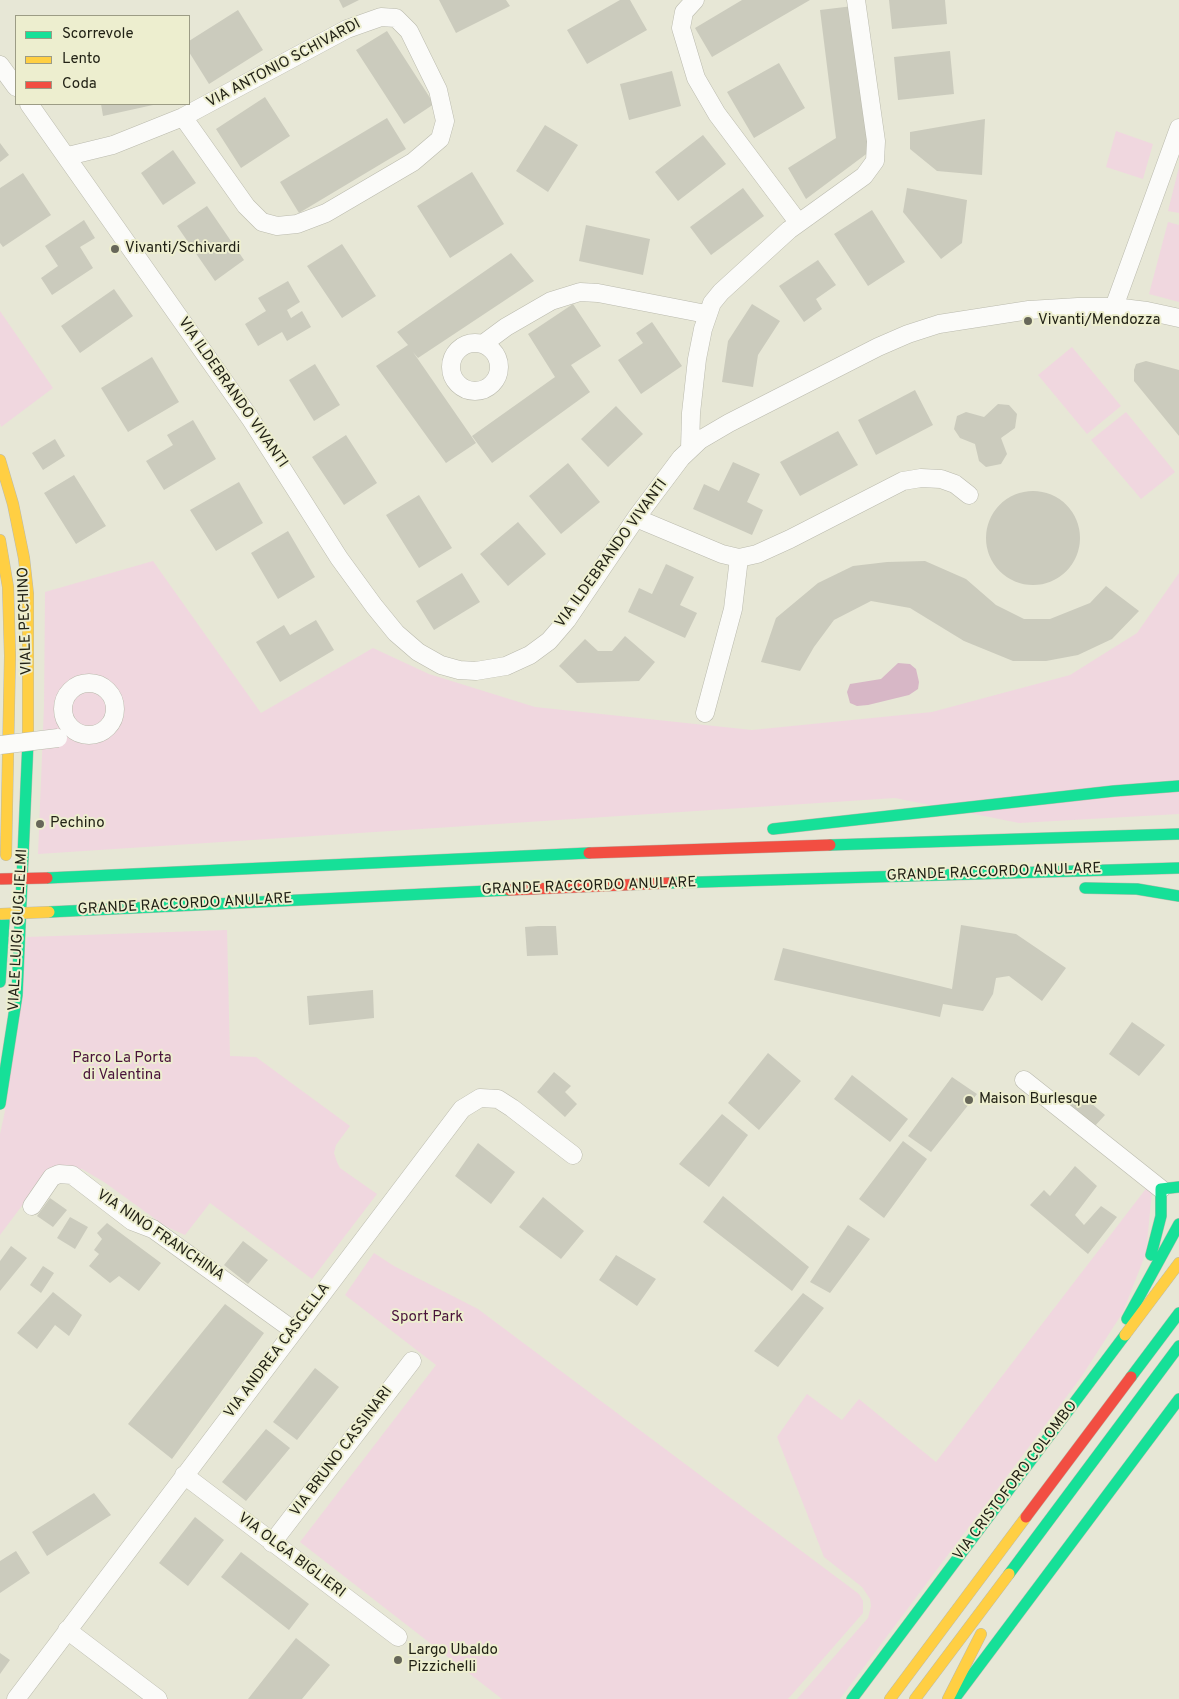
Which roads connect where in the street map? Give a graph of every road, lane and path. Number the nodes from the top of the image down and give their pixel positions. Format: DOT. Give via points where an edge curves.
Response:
graph roads {
  1 [pos="695,0"];
  2 [pos="856,0"];
  3 [pos="0,65"];
  4 [pos="15,86"];
  5 [pos="30,105"];
  6 [pos="183,118"];
  7 [pos="1179,128"];
  8 [pos="68,156"];
  9 [pos="798,222"];
  10 [pos="1114,308"];
  11 [pos="706,314"];
  12 [pos="1179,318"];
  13 [pos="483,344"];
  14 [pos="690,449"];
  15 [pos="0,460"];
  16 [pos="969,495"];
  17 [pos="636,518"];
  18 [pos="0,540"];
  19 [pos="739,558"];
  20 [pos="705,713"];
  21 [pos="77,733"];
  22 [pos="5,751"];
  23 [pos="28,755"];
  24 [pos="1179,786"];
  25 [pos="762,830"];
  26 [pos="1179,834"];
  27 [pos="672,838"];
  28 [pos="560,854"];
  29 [pos="1179,868"];
  30 [pos="944,875"];
  31 [pos="0,879"];
  32 [pos="1017,884"];
  33 [pos="1072,888"];
  34 [pos="1179,896"];
  35 [pos="0,914"];
  36 [pos="0,982"];
  37 [pos="1024,1080"];
  38 [pos="0,1104"];
  39 [pos="573,1155"];
  40 [pos="1179,1187"];
  41 [pos="1161,1189"];
  42 [pos="32,1206"];
  43 [pos="1179,1224"];
  44 [pos="1179,1263"];
  45 [pos="1143,1287"];
  46 [pos="1179,1313"];
  47 [pos="293,1330"];
  48 [pos="1179,1346"];
  49 [pos="412,1361"];
  50 [pos="1097,1372"];
  51 [pos="1177,1401"];
  52 [pos="1163,1440"];
  53 [pos="184,1475"];
  54 [pos="1053,1514"];
  55 [pos="272,1543"];
  56 [pos="1007,1596"];
  57 [pos="986,1625"];
  58 [pos="67,1630"];
  59 [pos="398,1637"];
  60 [pos="16,1699"];
  61 [pos="158,1699"];
  62 [pos="852,1699"];
  63 [pos="890,1699"];
  64 [pos="915,1699"];
  65 [pos="948,1699"];
  66 [pos="955,1699"];
  1 -- 9 [label="street" via="684,12 681,23 696,78 717,114"];
  2 -- 9 [label="street" via="876,141 875,161 864,176"];
  3 -- 4 [label="street"];
  5 -- 8 [label="street, VIA ILDEBRANDO VIVANTI"];
  6 -- 6 [label="street, VIA ANTONIO SCHIVARDI" via="246,206 262,222 277,226 297,224 326,213 413,162 440,139 445,121 438,90 409,32 399,20 385,16 353,27"];
  6 -- 8 [label="street, VIA ANTONIO SCHIVARDI" via="113,145"];
  7 -- 10 [label="street"];
  8 -- 17 [label="street, VIA ILDEBRANDO VIVANTI" via="265,439 354,580 396,632 424,656 448,667 476,671 506,666 530,655 567,620"];
  9 -- 11 [label="street" via="721,292"];
  10 -- 12 [label="street, VIA ILDEBRANDO VIVANTI"];
  10 -- 14 [label="street, VIA ILDEBRANDO VIVANTI" via="1030,310 962,319 922,329 878,347 729,423"];
  11 -- 13 [label="street" via="580,292 551,301"];
  11 -- 14 [label="street" via="697,359"];
  14 -- 17 [label="street, VIA ILDEBRANDO VIVANTI"];
  15 -- 23 [label="main road, VIALE PECHINO" via="16,516 27,582"];
  16 -- 19 [label="street" via="941,479 903,481 790,539 757,554"];
  17 -- 19 [label="street"];
  18 -- 22 [label="main road, VIALE PECHINO" via="9,609"];
  19 -- 20 [label="street" via="733,609"];
  21 -- 22 [label="street, bridge"];
  22 -- 36 [label="main road, VIALE LUIGI GUGLIELMI"];
  23 -- 38 [label="main road, VIALE LUIGI GUGLIELMI" via="18,995"];
  24 -- 25 [label="main road"];
  26 -- 28 [label="main road"];
  27 -- 28 [label="main road"];
  28 -- 31 [label="main road, bridge"];
  29 -- 30 [label="main road, GRANDE RACCORDO ANULARE"];
  30 -- 32 [label="main road"];
  30 -- 35 [label="main road, GRANDE RACCORDO ANULARE, bridge" via="493,890"];
  33 -- 34 [label="main road" via="1137,890"];
  37 -- 41 [label="street"];
  39 -- 47 [label="street, VIA ANDREA CASCELLA" via="498,1100 480,1098 467,1104"];
  40 -- 41 [label="main road"];
  41 -- 45 [label="main road" via="1158,1231"];
  42 -- 47 [label="street, VIA NINO FRANCHINA" via="52,1177 72,1175 132,1221 153,1229"];
  43 -- 45 [label="main road"];
  44 -- 50 [label="main road, VIA CRISTOFORO COLOMBO"];
  45 -- 50 [label="main road"];
  46 -- 63 [label="main road, VIA CRISTOFORO COLOMBO"];
  47 -- 53 [label="street, VIA ANDREA CASCELLA"];
  48 -- 54 [label="main road"];
  49 -- 55 [label="street, VIA BRUNO CASSINARI"];
  50 -- 62 [label="main road, VIA CRISTOFORO COLOMBO"];
  51 -- 52 [label="main road"];
  51 -- 66 [label="main road"];
  53 -- 55 [label="street, VIA OLGA BIGLIERI"];
  53 -- 58 [label="street, VIA ANDREA CASCELLA"];
  54 -- 56 [label="main road" via="1042,1545"];
  54 -- 64 [label="main road"];
  55 -- 59 [label="street, VIA OLGA BIGLIERI"];
  57 -- 65 [label="main road"];
  58 -- 60 [label="street, VIA ANDREA CASCELLA"];
  58 -- 61 [label="street"];
}
